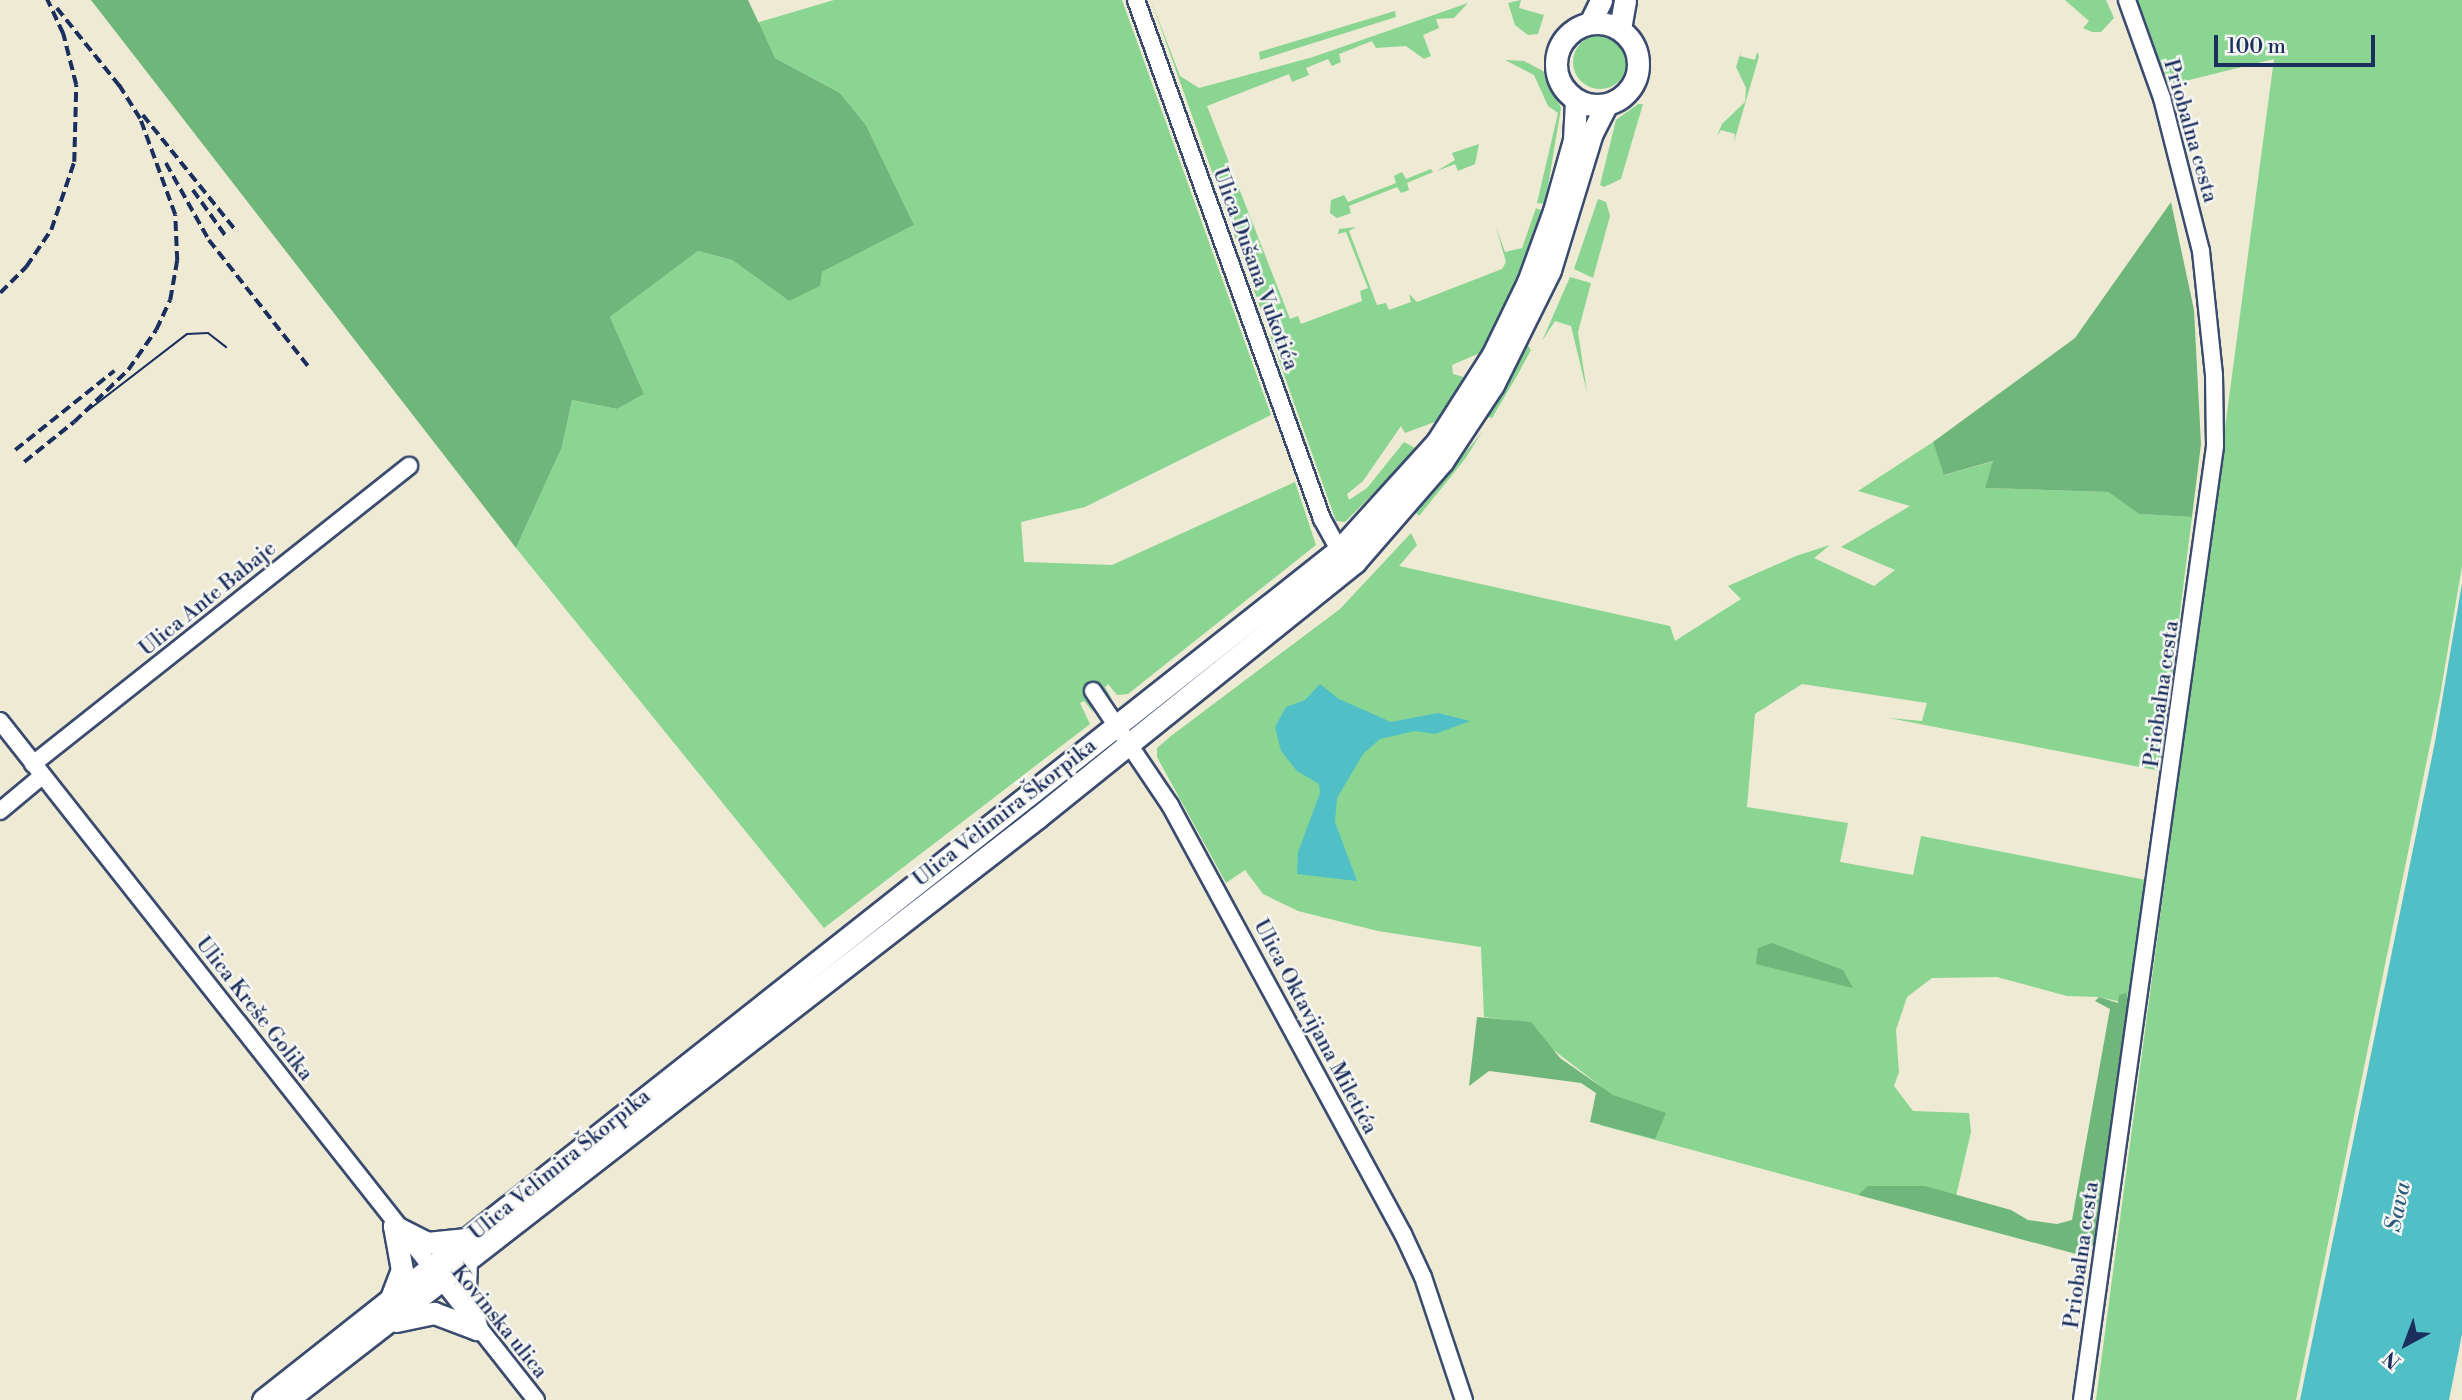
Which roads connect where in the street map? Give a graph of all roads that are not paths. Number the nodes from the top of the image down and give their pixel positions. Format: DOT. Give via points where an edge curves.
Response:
graph roads {
  1 [pos="1136,0"];
  2 [pos="1601,0"];
  3 [pos="1625,0"];
  4 [pos="2127,0"];
  5 [pos="1590,23"];
  6 [pos="1620,29"];
  7 [pos="1576,100"];
  8 [pos="1606,105"];
  9 [pos="409,466"];
  10 [pos="1339,550"];
  11 [pos="1093,691"];
  12 [pos="0,722"];
  13 [pos="1122,733"];
  14 [pos="38,770"];
  15 [pos="0,811"];
  16 [pos="394,1226"];
  17 [pos="469,1238"];
  18 [pos="466,1261"];
  19 [pos="434,1276"];
  20 [pos="387,1304"];
  21 [pos="379,1328"];
  22 [pos="477,1329"];
  23 [pos="263,1400"];
  24 [pos="287,1400"];
  25 [pos="536,1400"];
  26 [pos="1464,1400"];
  27 [pos="2082,1400"];
  1 -- 10 [label="street, Ulica Dušana Vukotića" via="1322,519"];
  2 -- 5 [label="main road"];
  3 -- 6 [label="main road"];
  4 -- 27 [label="street, Priobalna cesta" via="2162,98 2201,251 2216,446"];
  5 -- 6 [label="main road"];
  5 -- 7 [label="main road" via="1574,30 1557,54 1561,83"];
  6 -- 8 [label="main road" via="1636,49 1638,73 1625,96"];
  7 -- 8 [label="main road"];
  7 -- 10 [label="main road, Ulica Velimira Škorpika" via="1574,140 1554,211 1528,282 1493,354 1437,442"];
  8 -- 13 [label="main road, Ulica Velimira Škorpika" via="1534,307 1493,385 1442,463 1355,562"];
  9 -- 14 [label="street, Ulica Ante Babaje"];
  10 -- 13 [label="main road, Ulica Velimira Škorpika"];
  11 -- 13 [label="street, Ulica Oktavijana Miletića"];
  12 -- 14 [label="street, Ulica Kreše Golika"];
  13 -- 17 [label="main road, Ulica Velimira Škorpika"];
  13 -- 18 [label="main road, Ulica Velimira Škorpika" via="1016,834"];
  13 -- 26 [label="street, Ulica Oktavijana Miletića" via="1170,805 1403,1234 1423,1277"];
  14 -- 15 [label="street"];
  14 -- 16 [label="street, Ulica Kreše Golika"];
  16 -- 17 [label="main road" via="427,1243"];
  16 -- 19 [label="street, Ulica Kreše Golika"];
  16 -- 20 [label="main road" via="402,1270"];
  17 -- 19 [label="main road, Ulica Velimira Škorpika"];
  18 -- 19 [label="main road, Ulica Velimira Škorpika"];
  18 -- 22 [label="main road" via="465,1288"];
  19 -- 20 [label="main road, Ulica Velimira Škorpika"];
  19 -- 21 [label="main road, Ulica Velimira Škorpika"];
  19 -- 22 [label="street, Kovinska ulica"];
  20 -- 23 [label="main road, Ulica Velimira Škorpika"];
  21 -- 22 [label="main road" via="434,1313"];
  21 -- 24 [label="main road, Ulica Velimira Škorpika"];
  22 -- 25 [label="street, Kovinska ulica"];
}
